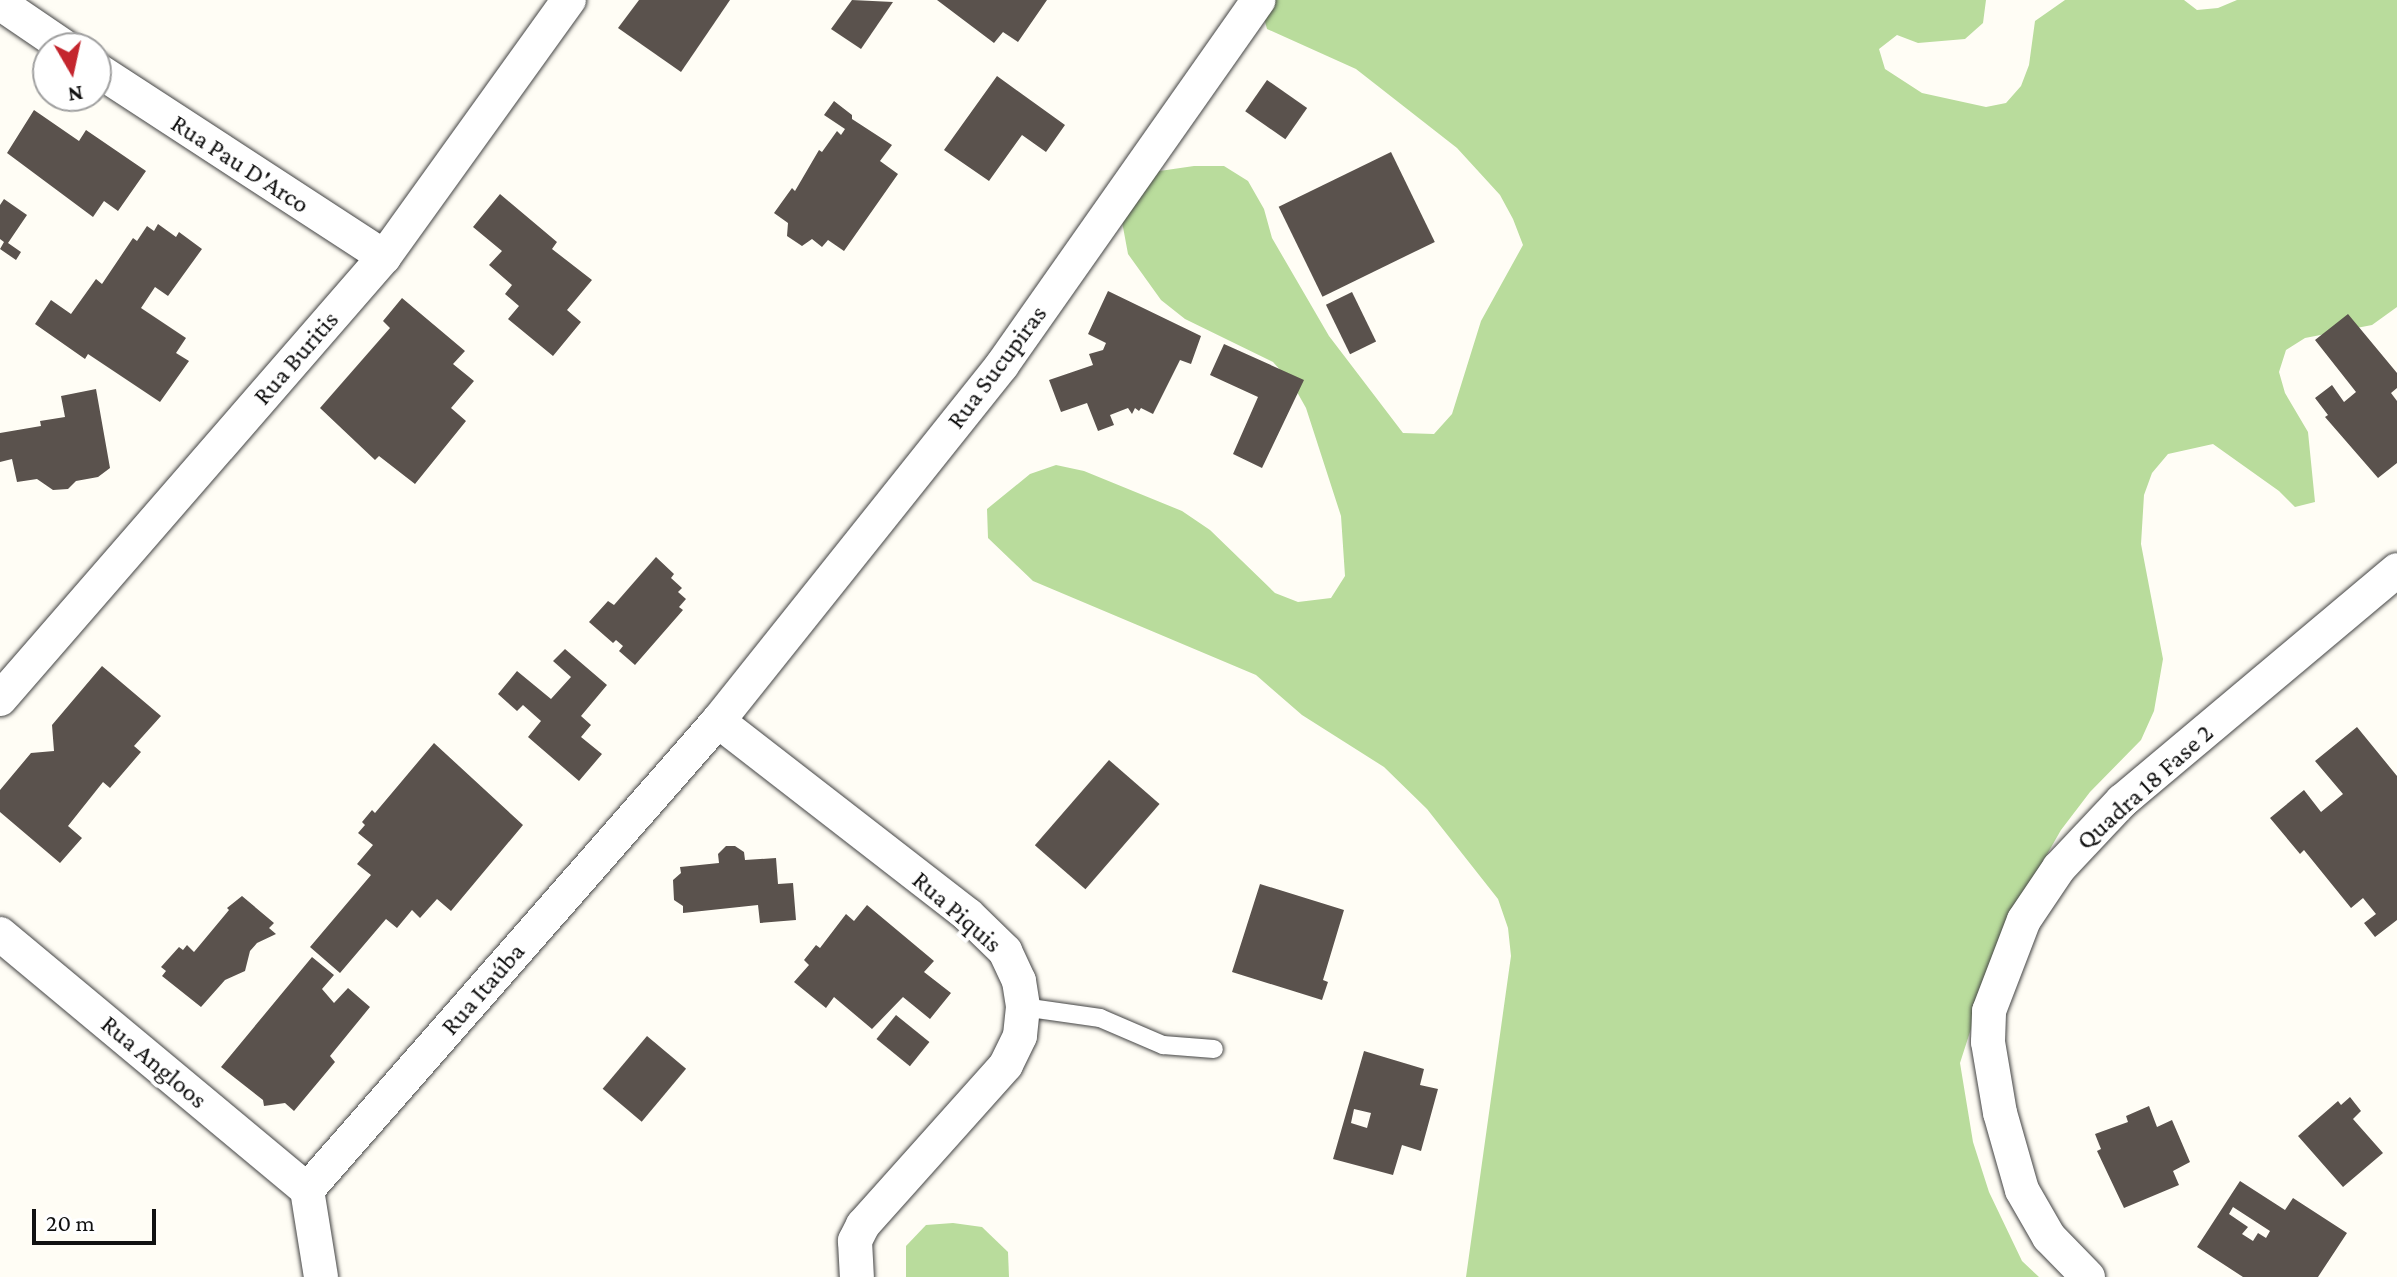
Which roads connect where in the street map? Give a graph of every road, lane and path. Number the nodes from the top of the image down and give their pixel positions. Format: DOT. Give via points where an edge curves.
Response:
graph roads {
  1 [pos="569,0"];
  2 [pos="1259,0"];
  3 [pos="0,3"];
  4 [pos="43,32"];
  5 [pos="112,79"];
  6 [pos="384,257"];
  7 [pos="2397,570"];
  8 [pos="4,687"];
  9 [pos="718,721"];
  10 [pos="0,934"];
  11 [pos="1023,1007"];
  12 [pos="1214,1049"];
  13 [pos="307,1190"];
  14 [pos="321,1277"];
  15 [pos="857,1277"];
  16 [pos="2088,1277"];
  1 -- 6 [label="street, Rua Buritis"];
  2 -- 9 [label="street, Rua Sucupiras" via="1002,365"];
  3 -- 4 [label="street"];
  5 -- 6 [label="street, Rua Pau D'Arco"];
  6 -- 8 [label="street, Rua Buritis"];
  7 -- 16 [label="street, Quadra 18 Fase 2" via="2122,801 2059,868 2024,920 1989,1011 1995,1085 2022,1190 2049,1237"];
  9 -- 11 [label="street, Rua Piquis" via="968,915 1005,951 1019,981"];
  9 -- 13 [label="street, Rua Itaúba"];
  10 -- 13 [label="street, Rua Angloos"];
  11 -- 12 [label="lane" via="1100,1018 1163,1045"];
  11 -- 15 [label="street, Rua Piquis" via="1020,1036 1006,1065 863,1225 855,1241"];
  13 -- 14 [label="street"];
}
